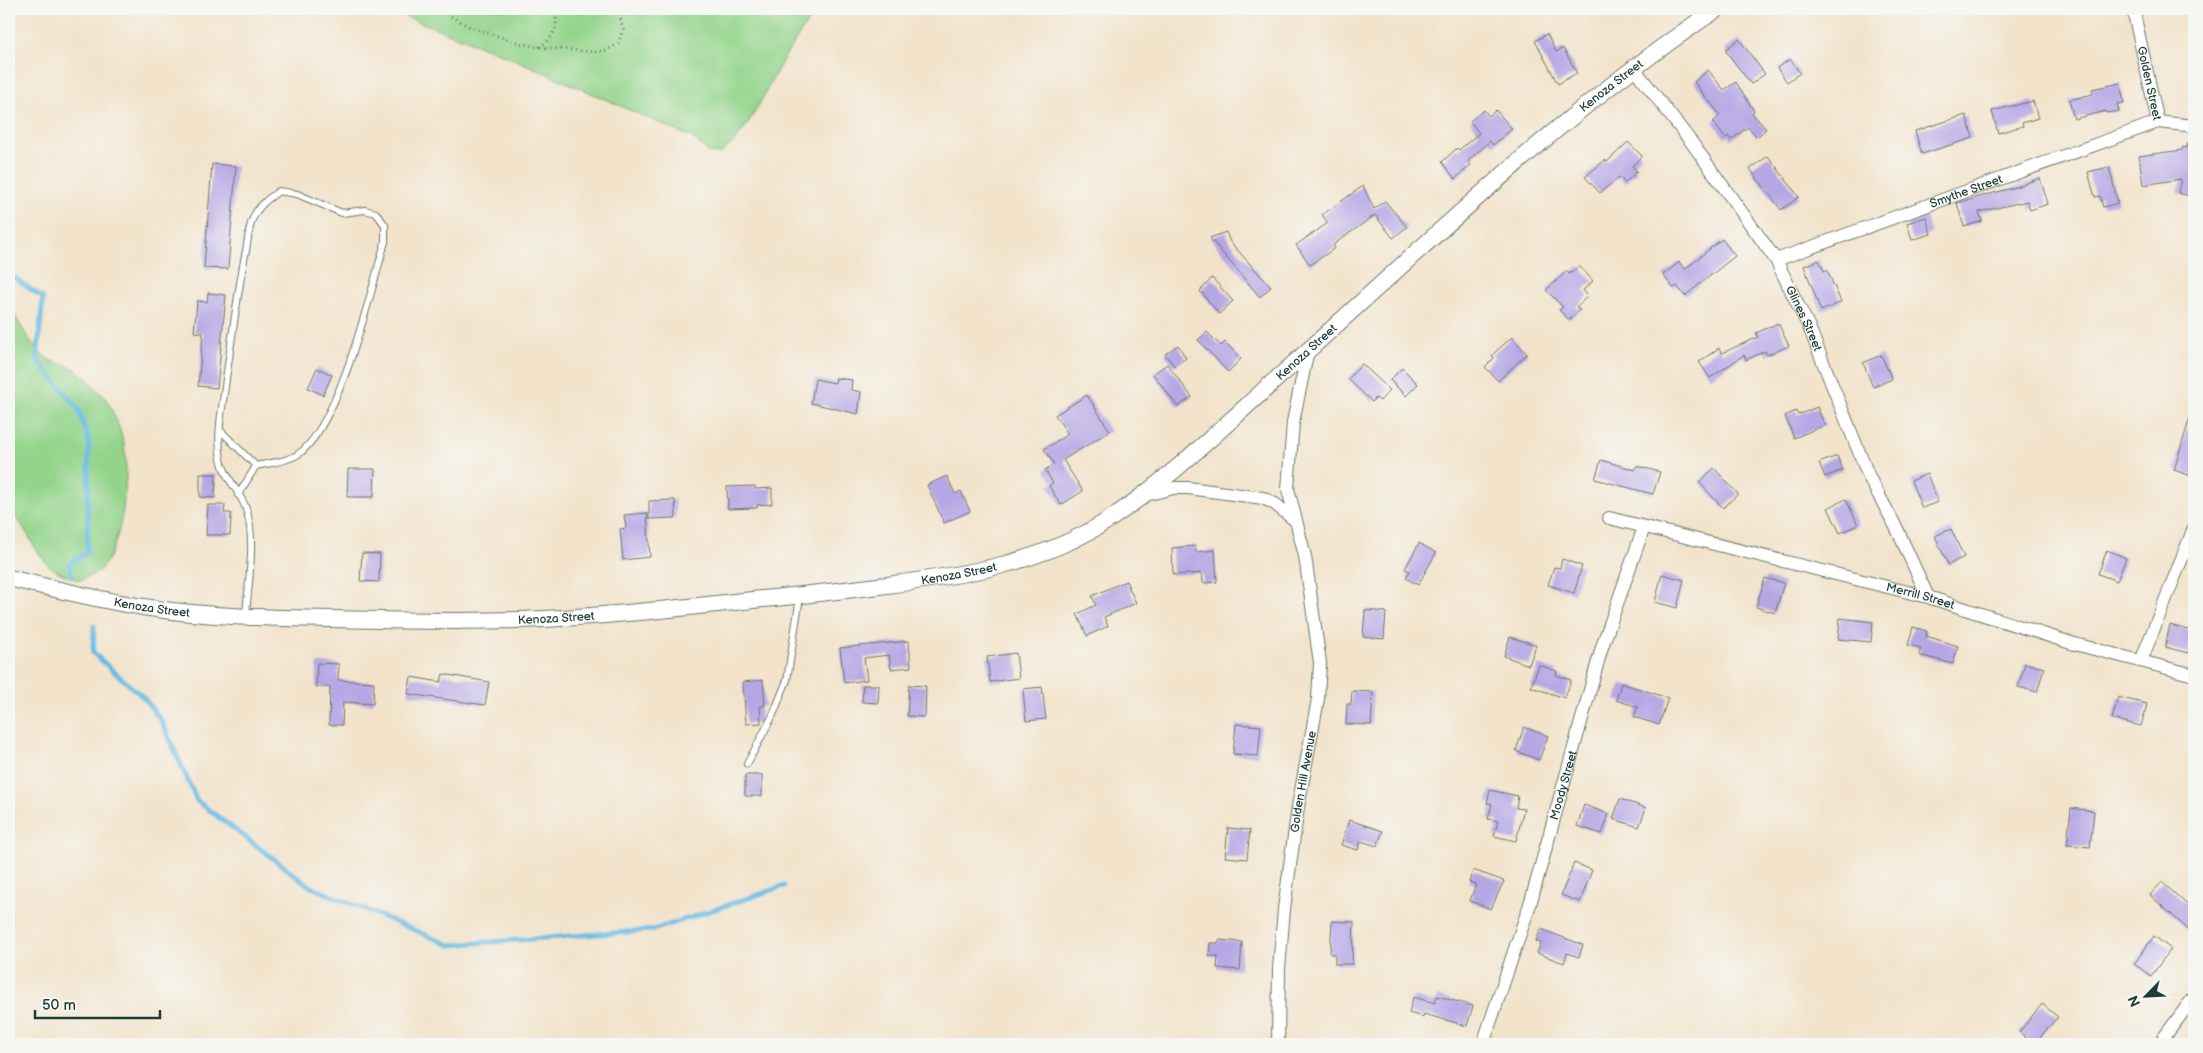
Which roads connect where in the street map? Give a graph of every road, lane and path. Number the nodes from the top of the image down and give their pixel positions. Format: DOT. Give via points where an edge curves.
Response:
graph roads {
  1 [pos="438,9"];
  2 [pos="555,9"];
  3 [pos="618,9"];
  4 [pos="1717,9"];
  5 [pos="2133,9"];
  6 [pos="538,47"];
  7 [pos="1634,67"];
  8 [pos="2158,122"];
  9 [pos="2194,126"];
  10 [pos="1776,260"];
  11 [pos="1308,350"];
  12 [pos="220,430"];
  13 [pos="256,466"];
  14 [pos="238,495"];
  15 [pos="1140,496"];
  16 [pos="1609,518"];
  17 [pos="1296,521"];
  18 [pos="1644,527"];
  19 [pos="2194,528"];
  20 [pos="9,578"];
  21 [pos="800,596"];
  22 [pos="1928,597"];
  23 [pos="246,617"];
  24 [pos="2141,661"];
  25 [pos="2194,675"];
  26 [pos="747,764"];
  27 [pos="2194,997"];
  28 [pos="1278,1044"];
  29 [pos="1483,1044"];
  30 [pos="2159,1044"];
  1 -- 6 [label="path" via="470,26"];
  2 -- 6 [label="path" via="554,32 548,42"];
  3 -- 6 [label="path" via="623,29 618,44 612,48 594,52"];
  4 -- 7 [label="street, Kenoza Street"];
  5 -- 8 [label="street, Golden Street"];
  7 -- 10 [label="street, Glines Street"];
  7 -- 11 [label="street, Kenoza Street" via="1525,155"];
  8 -- 9 [label="street, Golden Street"];
  8 -- 10 [label="street, Smythe Street"];
  10 -- 22 [label="street, Glines Street" via="1817,345 1869,477"];
  11 -- 15 [label="street, Kenoza Street"];
  11 -- 17 [label="street, Golden Hill Avenue" via="1294,422 1289,474 1288,489"];
  12 -- 13 [label="lane"];
  12 -- 13 [label="lane" via="252,218 279,191 297,194 342,212 365,210 376,213 385,225 385,242 341,388 314,438 297,455"];
  12 -- 14 [label="lane" via="221,458 226,476"];
  13 -- 14 [label="lane"];
  14 -- 23 [label="lane" via="245,505 249,524"];
  15 -- 17 [label="street" via="1188,488 1263,498"];
  15 -- 21 [label="street, Kenoza Street" via="1087,532 1047,551 990,569"];
  16 -- 18 [label="street, Merrill Street"];
  17 -- 28 [label="street, Golden Hill Avenue" via="1305,556 1320,663 1318,699 1298,806 1284,909"];
  18 -- 22 [label="street, Merrill Street"];
  18 -- 29 [label="street, Moody Street" via="1602,647 1539,874"];
  19 -- 24 [label="street"];
  20 -- 23 [label="street, Kenoza Street" via="153,609"];
  21 -- 23 [label="street, Kenoza Street" via="515,620"];
  21 -- 26 [label="lane" via="787,680"];
  22 -- 24 [label="street, Merrill Street" via="2071,643"];
  24 -- 25 [label="street, Merrill Street"];
  27 -- 30 [label="street"];
}
